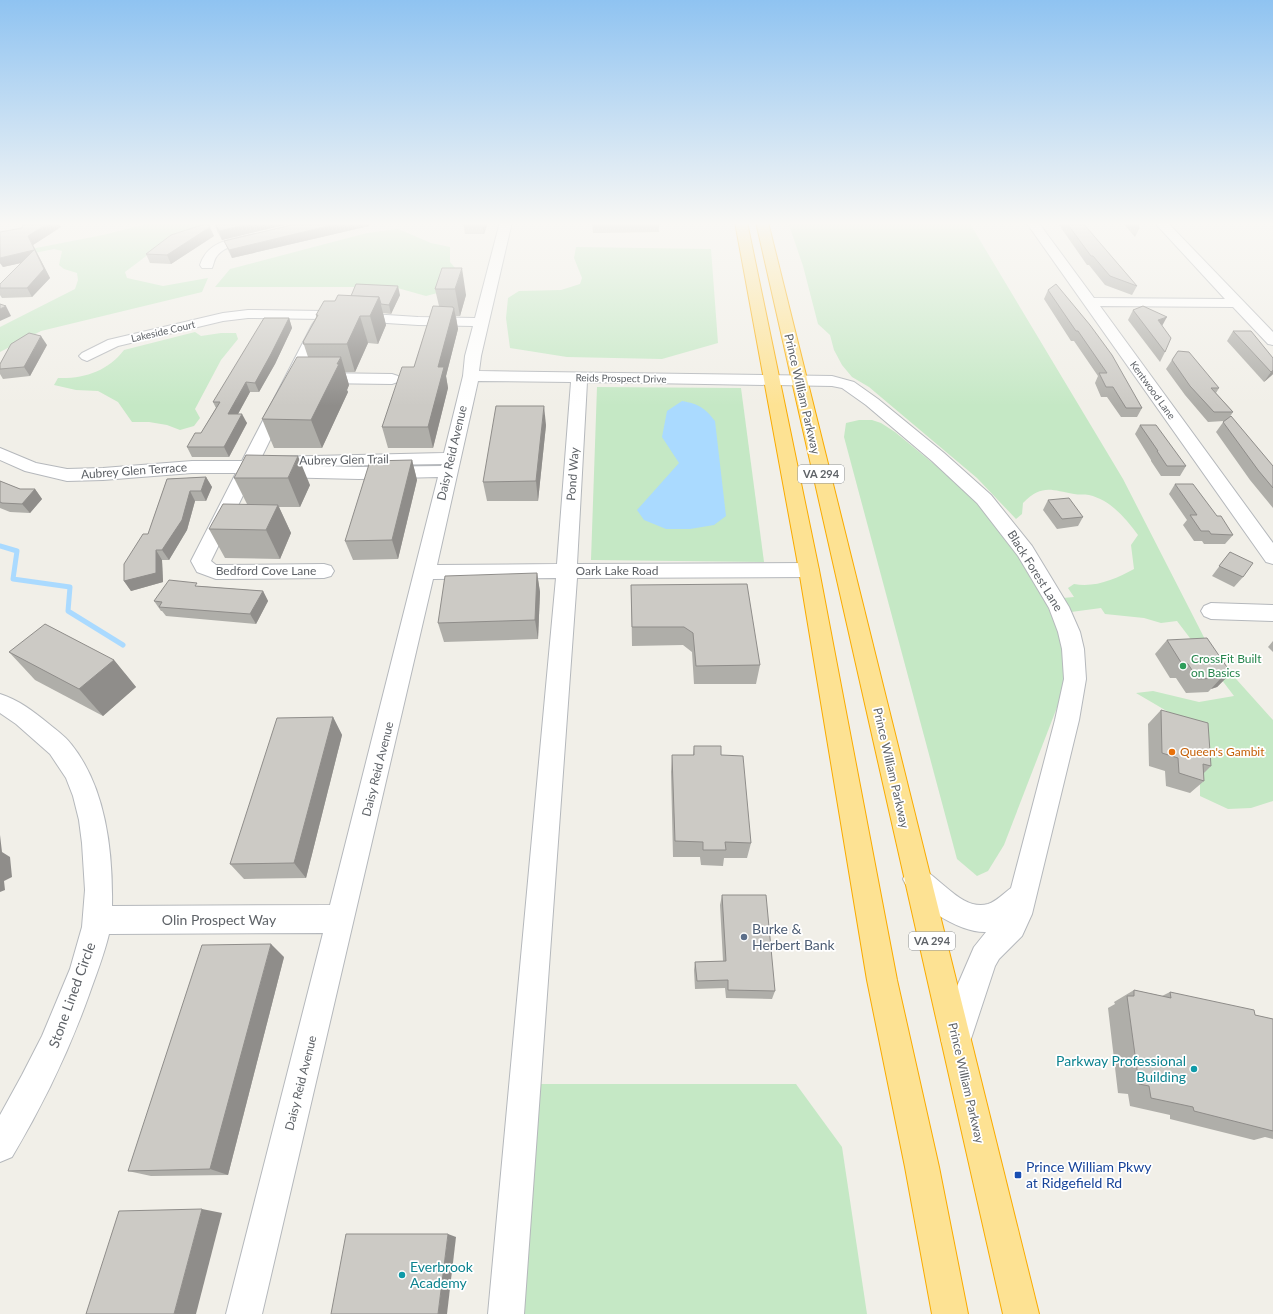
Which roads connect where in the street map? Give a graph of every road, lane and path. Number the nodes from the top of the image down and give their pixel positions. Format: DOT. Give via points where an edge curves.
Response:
graph roads {
  1 [pos="491,283"];
  2 [pos="753,283"];
  3 [pos="776,283"];
  4 [pos="1076,283"];
  5 [pos="1219,283"];
  6 [pos="1090,302"];
  7 [pos="1238,303"];
  8 [pos="324,315"];
  9 [pos="482,322"];
  10 [pos="1273,341"];
  11 [pos="87,356"];
  12 [pos="470,376"];
  13 [pos="293,378"];
  14 [pos="579,378"];
  15 [pos="392,379"];
  16 [pos="772,380"];
  17 [pos="799,380"];
  18 [pos="0,453"];
  19 [pos="450,465"];
  20 [pos="247,467"];
  21 [pos="1273,557"];
  22 [pos="809,570"];
  23 [pos="324,571"];
  24 [pos="567,571"];
  25 [pos="425,572"];
  26 [pos="1211,612"];
  27 [pos="1273,613"];
  28 [pos="0,703"];
  29 [pos="917,879"];
  30 [pos="1021,897"];
  31 [pos="341,919"];
  32 [pos="97,920"];
  33 [pos="956,1040"];
  34 [pos="0,1145"];
  35 [pos="244,1314"];
  36 [pos="506,1314"];
  37 [pos="950,1314"];
  38 [pos="1021,1314"];
  1 -- 9 [label="street, Daisy Reid Avenue"];
  2 -- 16 [label="highway, Prince William Parkway / VA 294"];
  3 -- 17 [label="highway, Prince William Parkway / VA 294"];
  4 -- 6 [label="street, Kentwood Lane"];
  5 -- 7 [label="street"];
  6 -- 7 [label="street"];
  6 -- 21 [label="street, Kentwood Lane"];
  7 -- 10 [label="street"];
  8 -- 9 [label="street, Lakeside Court"];
  8 -- 11 [label="street, Lakeside Court" via="248,314 223,317 113,342"];
  8 -- 13 [label="street, Bedford Cove Lane"];
  9 -- 12 [label="street, Daisy Reid Avenue"];
  12 -- 14 [label="street, Reids Prospect Drive"];
  12 -- 19 [label="street, Daisy Reid Avenue"];
  13 -- 15 [label="street"];
  13 -- 20 [label="street, Bedford Cove Lane"];
  14 -- 16 [label="street, Reids Prospect Drive"];
  14 -- 24 [label="street, Pond Way"];
  16 -- 17 [label="street, Black Forest Lane"];
  16 -- 22 [label="highway, Prince William Parkway / VA 294"];
  17 -- 29 [label="highway, Prince William Parkway / VA 294"];
  17 -- 30 [label="street, Black Forest Lane" via="832,381 853,388 962,478 984,499 1015,536 1065,620 1074,649 1075,679 1067,720"];
  18 -- 20 [label="street, Aubrey Glen Terrace" via="31,467 67,475 192,467"];
  19 -- 20 [label="street, Aubrey Glen Trail" via="267,462"];
  19 -- 25 [label="street, Daisy Reid Avenue"];
  20 -- 23 [label="street, Bedford Cove Lane" via="203,555 202,565 216,572"];
  22 -- 24 [label="street, Oark Lake Road"];
  22 -- 37 [label="highway, Prince William Parkway / VA 294" via="882,980"];
  24 -- 25 [label="street, Oark Lake Road"];
  24 -- 36 [label="street, Pond Way"];
  25 -- 31 [label="street, Daisy Reid Avenue"];
  26 -- 27 [label="street"];
  28 -- 32 [label="street, Stone Lined Circle" via="20,715 64,752 85,793 93,829 99,886"];
  29 -- 30 [label="street" via="953,909 973,918 987,918 997,914"];
  29 -- 33 [label="highway, Prince William Parkway / VA 294"];
  30 -- 33 [label="street, Black Forest Lane" via="1018,914 1012,926 989,949 979,967"];
  31 -- 32 [label="street, Olin Prospect Way"];
  31 -- 35 [label="street, Daisy Reid Avenue"];
  32 -- 34 [label="street, Stone Lined Circle" via="87,961 46,1064"];
  33 -- 38 [label="highway, Prince William Parkway / VA 294"];
}
